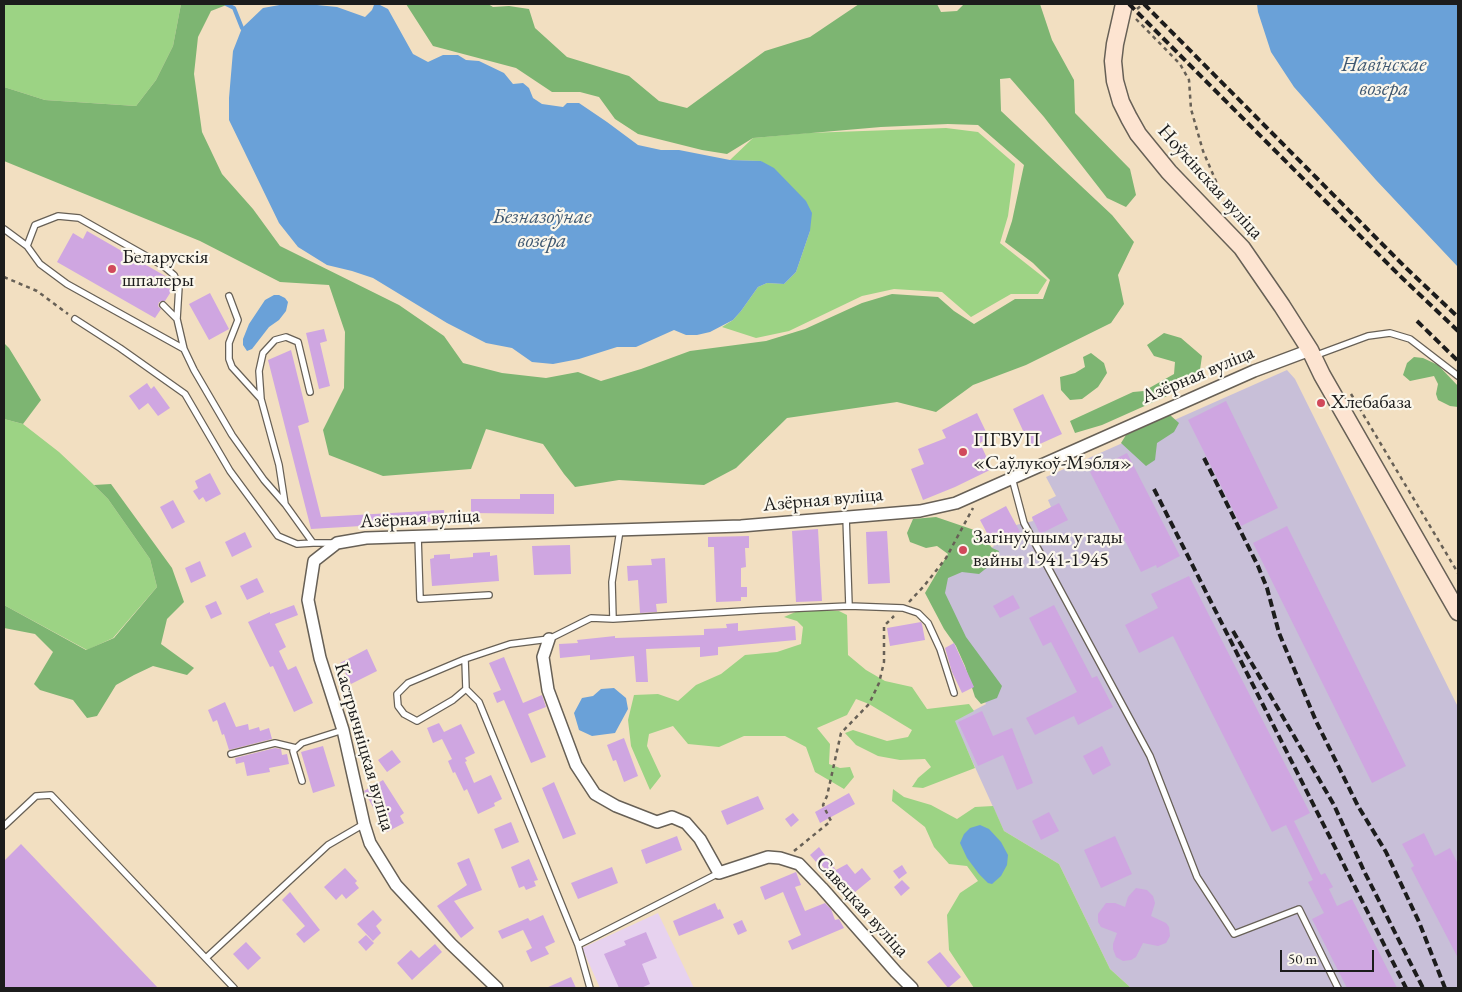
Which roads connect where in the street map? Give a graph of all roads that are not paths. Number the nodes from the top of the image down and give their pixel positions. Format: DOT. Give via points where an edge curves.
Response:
graph roads {
  1 [pos="1130,8"];
  2 [pos="4,229"];
  3 [pos="27,246"];
  4 [pos="229,296"];
  5 [pos="163,305"];
  6 [pos="75,319"];
  7 [pos="176,319"];
  8 [pos="184,349"];
  9 [pos="1311,354"];
  10 [pos="1458,376"];
  11 [pos="310,392"];
  12 [pos="261,398"];
  13 [pos="1012,477"];
  14 [pos="285,504"];
  15 [pos="846,516"];
  16 [pos="620,530"];
  17 [pos="418,536"];
  18 [pos="336,543"];
  19 [pos="313,544"];
  20 [pos="314,561"];
  21 [pos="488,595"];
  22 [pos="849,606"];
  23 [pos="1458,612"];
  24 [pos="613,620"];
  25 [pos="549,639"];
  26 [pos="465,659"];
  27 [pos="466,689"];
  28 [pos="954,693"];
  29 [pos="343,730"];
  30 [pos="296,748"];
  31 [pos="231,754"];
  32 [pos="302,781"];
  33 [pos="364,824"];
  34 [pos="4,826"];
  35 [pos="719,873"];
  36 [pos="578,946"];
  37 [pos="206,958"];
  38 [pos="234,988"];
  39 [pos="497,988"];
  40 [pos="590,988"];
  41 [pos="912,988"];
  42 [pos="1338,988"];
  1 -- 9 [label="main road, Ноўкінская вуліца" via="1115,44 1113,61 1115,81 1129,118 1169,172 1242,248"];
  2 -- 3 [label="lane"];
  3 -- 7 [label="lane" via="35,225 58,216 79,218 174,275 179,286"];
  3 -- 8 [label="lane" via="40,264 67,284"];
  4 -- 12 [label="lane" via="238,320 229,343 229,359 232,367"];
  5 -- 7 [label="lane"];
  6 -- 19 [label="lane" via="185,394 230,471 278,536 297,544"];
  7 -- 8 [label="lane"];
  8 -- 14 [label="lane" via="232,435"];
  9 -- 10 [label="lane" via="1368,336 1390,333 1410,339"];
  9 -- 13 [label="street, Азёрная вуліца" via="1254,371"];
  9 -- 23 [label="main road, Ноўкінская вуліца"];
  11 -- 12 [label="lane" via="298,342 286,337 275,340 263,353 259,371"];
  12 -- 14 [label="lane" via="279,465"];
  13 -- 15 [label="street, Азёрная вуліца" via="956,503 920,511"];
  13 -- 42 [label="lane" via="1024,523 1150,756 1197,877 1234,934 1299,909"];
  14 -- 19 [label="lane"];
  15 -- 16 [label="street, Азёрная вуліца" via="741,526"];
  15 -- 22 [label="lane"];
  16 -- 17 [label="street, Азёрная вуліца"];
  16 -- 24 [label="lane" via="612,582"];
  17 -- 18 [label="street, Азёрная вуліца"];
  17 -- 21 [label="lane" via="420,599"];
  18 -- 19 [label="lane"];
  18 -- 20 [label="street, Азёрная вуліца"];
  20 -- 29 [label="street, Кастрычніцкая вуліца" via="308,600 320,658"];
  22 -- 24 [label="lane"];
  22 -- 28 [label="lane" via="903,608 918,613 928,623"];
  24 -- 25 [label="lane" via="591,618"];
  25 -- 26 [label="lane" via="510,644"];
  25 -- 35 [label="street" via="542,657 548,690 576,765 595,794 656,822 672,817 686,823 700,838"];
  26 -- 27 [label="lane"];
  26 -- 27 [label="lane" via="408,683 397,694 398,706 404,714 417,721"];
  27 -- 36 [label="lane" via="479,702"];
  29 -- 30 [label="lane" via="302,743"];
  29 -- 33 [label="street, Кастрычніцкая вуліца"];
  30 -- 31 [label="lane" via="275,743"];
  30 -- 32 [label="lane" via="293,751"];
  33 -- 37 [label="lane" via="328,845"];
  33 -- 39 [label="street, Кастрычніцкая вуліца" via="370,843 396,885"];
  34 -- 37 [label="lane" via="36,796 51,795"];
  35 -- 36 [label="lane"];
  35 -- 41 [label="street, Савецкая вуліца" via="768,857 799,864"];
  36 -- 40 [label="lane"];
  37 -- 38 [label="lane"];
}
